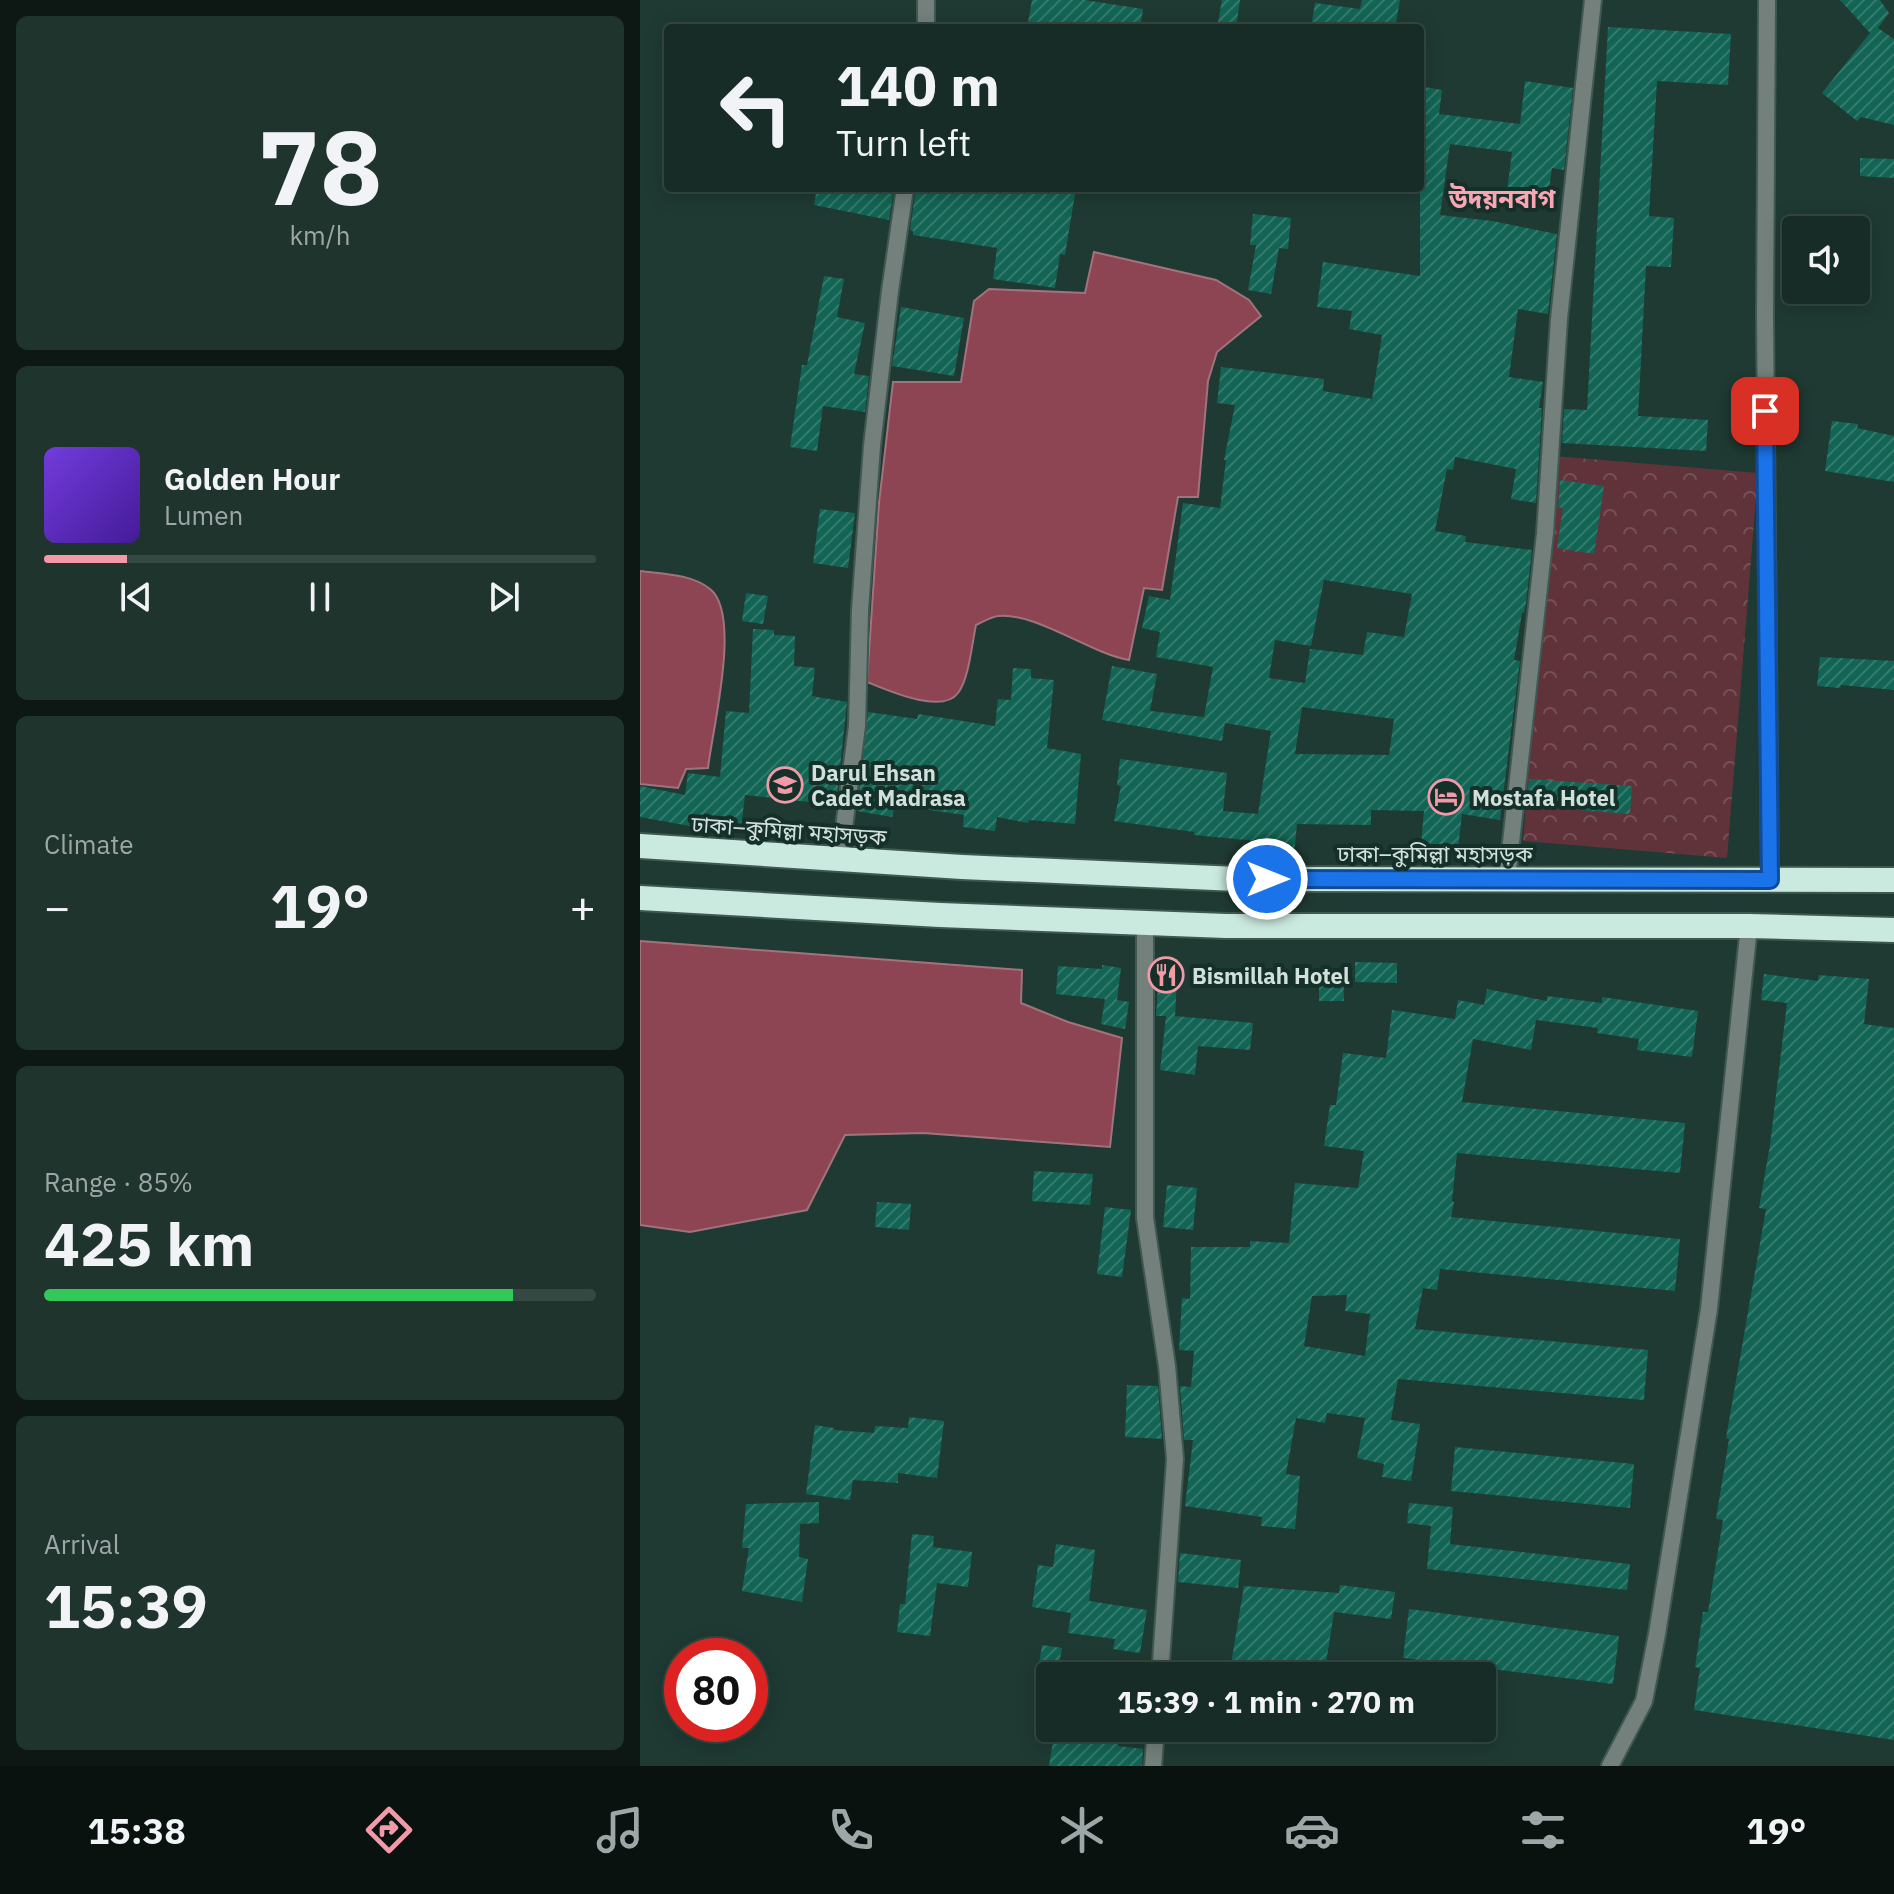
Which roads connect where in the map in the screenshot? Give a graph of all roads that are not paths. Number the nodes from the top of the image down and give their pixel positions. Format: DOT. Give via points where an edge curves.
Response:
graph roads {
  1 [pos="926,0"];
  2 [pos="1593,0"];
  3 [pos="1767,0"];
  4 [pos="926,24"];
  5 [pos="904,192"];
  6 [pos="640,846"];
  7 [pos="840,859"];
  8 [pos="1507,879"];
  9 [pos="1770,880"];
  10 [pos="1894,880"];
  11 [pos="640,898"];
  12 [pos="1145,923"];
  13 [pos="1749,926"];
  14 [pos="1894,930"];
  15 [pos="1161,1662"];
  16 [pos="1155,1742"];
  17 [pos="1153,1766"];
  18 [pos="1610,1766"];
  1 -- 4 [label="street"];
  2 -- 8 [label="street" via="1559,319 1545,533"];
  3 -- 9 [label="street"];
  5 -- 7 [label="street" via="872,446 857,726"];
  6 -- 7 [label="highway, ঢাকা–কুমিল্লা মহাসড়ক"];
  7 -- 8 [label="highway, ঢাকা–কুমিল্লা মহাসড়ক" via="1237,879"];
  8 -- 9 [label="highway, ঢাকা–কুমিল্লা মহাসড়ক"];
  9 -- 10 [label="highway, ঢাকা–কুমিল্লা মহাসড়ক"];
  11 -- 12 [label="highway"];
  12 -- 13 [label="highway"];
  12 -- 15 [label="street" via="1145,1218 1175,1459"];
  13 -- 14 [label="highway"];
  13 -- 18 [label="street" via="1709,1309 1657,1634 1644,1701"];
  16 -- 17 [label="street"];
}
